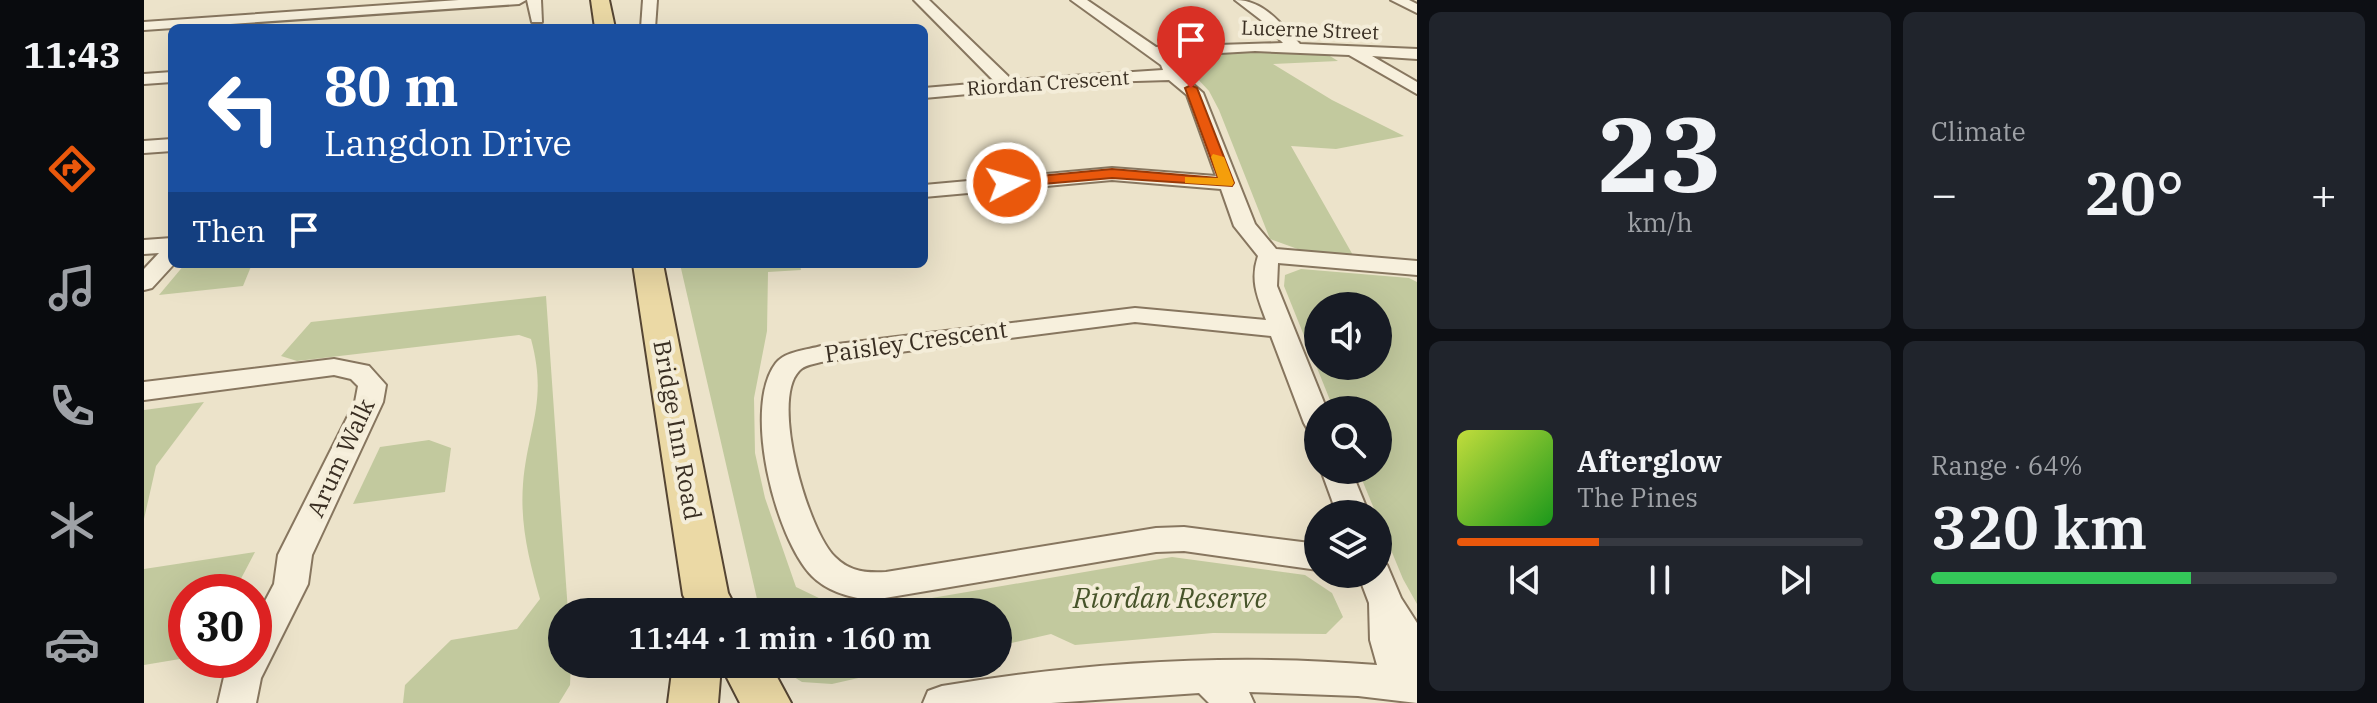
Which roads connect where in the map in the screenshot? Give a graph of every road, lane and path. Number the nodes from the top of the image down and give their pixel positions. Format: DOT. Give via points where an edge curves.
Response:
graph roads {
  1 [pos="519,0"];
  2 [pos="534,0"];
  3 [pos="600,0"];
  4 [pos="650,0"];
  5 [pos="921,0"];
  6 [pos="1078,0"];
  7 [pos="1242,0"];
  8 [pos="1398,0"];
  9 [pos="1417,9"];
  10 [pos="168,24"];
  11 [pos="173,24"];
  12 [pos="536,24"];
  13 [pos="604,24"];
  14 [pos="648,24"];
  15 [pos="144,26"];
  16 [pos="948,26"];
  17 [pos="928,28"];
  18 [pos="1295,47"];
  19 [pos="1352,51"];
  20 [pos="1154,52"];
  21 [pos="1417,54"];
  22 [pos="1173,75"];
  23 [pos="168,77"];
  24 [pos="144,79"];
  25 [pos="1008,85"];
  26 [pos="1417,89"];
  27 [pos="928,93"];
  28 [pos="168,145"];
  29 [pos="144,147"];
  30 [pos="1227,183"];
  31 [pos="928,191"];
  32 [pos="168,245"];
  33 [pos="144,247"];
  34 [pos="1269,255"];
  35 [pos="168,256"];
  36 [pos="649,268"];
  37 [pos="1417,268"];
  38 [pos="144,283"];
  39 [pos="1282,329"];
  40 [pos="144,391"];
  41 [pos="1308,396"];
  42 [pos="1304,555"];
  43 [pos="1380,588"];
  44 [pos="706,598"];
  45 [pos="272,622"];
  46 [pos="243,678"];
  47 [pos="696,678"];
  48 [pos="752,678"];
  49 [pos="1414,680"];
  50 [pos="1210,690"];
  51 [pos="237,703"];
  52 [pos="693,703"];
  53 [pos="766,703"];
  54 [pos="942,703"];
  55 [pos="1235,703"];
  1 -- 11 [label="street"];
  2 -- 12 [label="street"];
  3 -- 13 [label="main road"];
  4 -- 14 [label="street"];
  5 -- 16 [label="street"];
  6 -- 20 [label="street"];
  7 -- 18 [label="street"];
  8 -- 9 [label="street"];
  10 -- 15 [label="street"];
  16 -- 17 [label="street"];
  16 -- 25 [label="street"];
  18 -- 19 [label="street, Lucerne Street"];
  18 -- 20 [label="street, Lucerne Street"];
  19 -- 21 [label="street, Lucerne Street"];
  19 -- 26 [label="street"];
  20 -- 22 [label="street"];
  22 -- 25 [label="street, Riordan Crescent"];
  22 -- 30 [label="street" via="1195,93"];
  23 -- 24 [label="street"];
  25 -- 27 [label="street, Riordan Crescent"];
  28 -- 29 [label="street"];
  30 -- 31 [label="street" via="1112,174"];
  30 -- 34 [label="street" via="1249,234"];
  32 -- 33 [label="street"];
  34 -- 37 [label="street"];
  34 -- 39 [label="street" via="1265,286"];
  35 -- 38 [label="street"];
  36 -- 44 [label="main road, Bridge Inn Road"];
  39 -- 41 [label="street"];
  39 -- 42 [label="street, Paisley Crescent" via="1135,315 821,354 787,367 780,380 776,438 783,475 812,552 853,584 902,582 1156,540"];
  40 -- 45 [label="street, Arum Walk" via="334,367 360,372 372,385 369,402 295,555 291,584"];
  43 -- 49 [label="street" via="1386,635"];
  46 -- 51 [label="street, Arum Walk"];
  47 -- 52 [label="main road"];
  48 -- 53 [label="main road"];
  49 -- 50 [label="street" via="1261,674"];
  50 -- 54 [label="street" via="1026,689"];
  50 -- 55 [label="street"];
}
